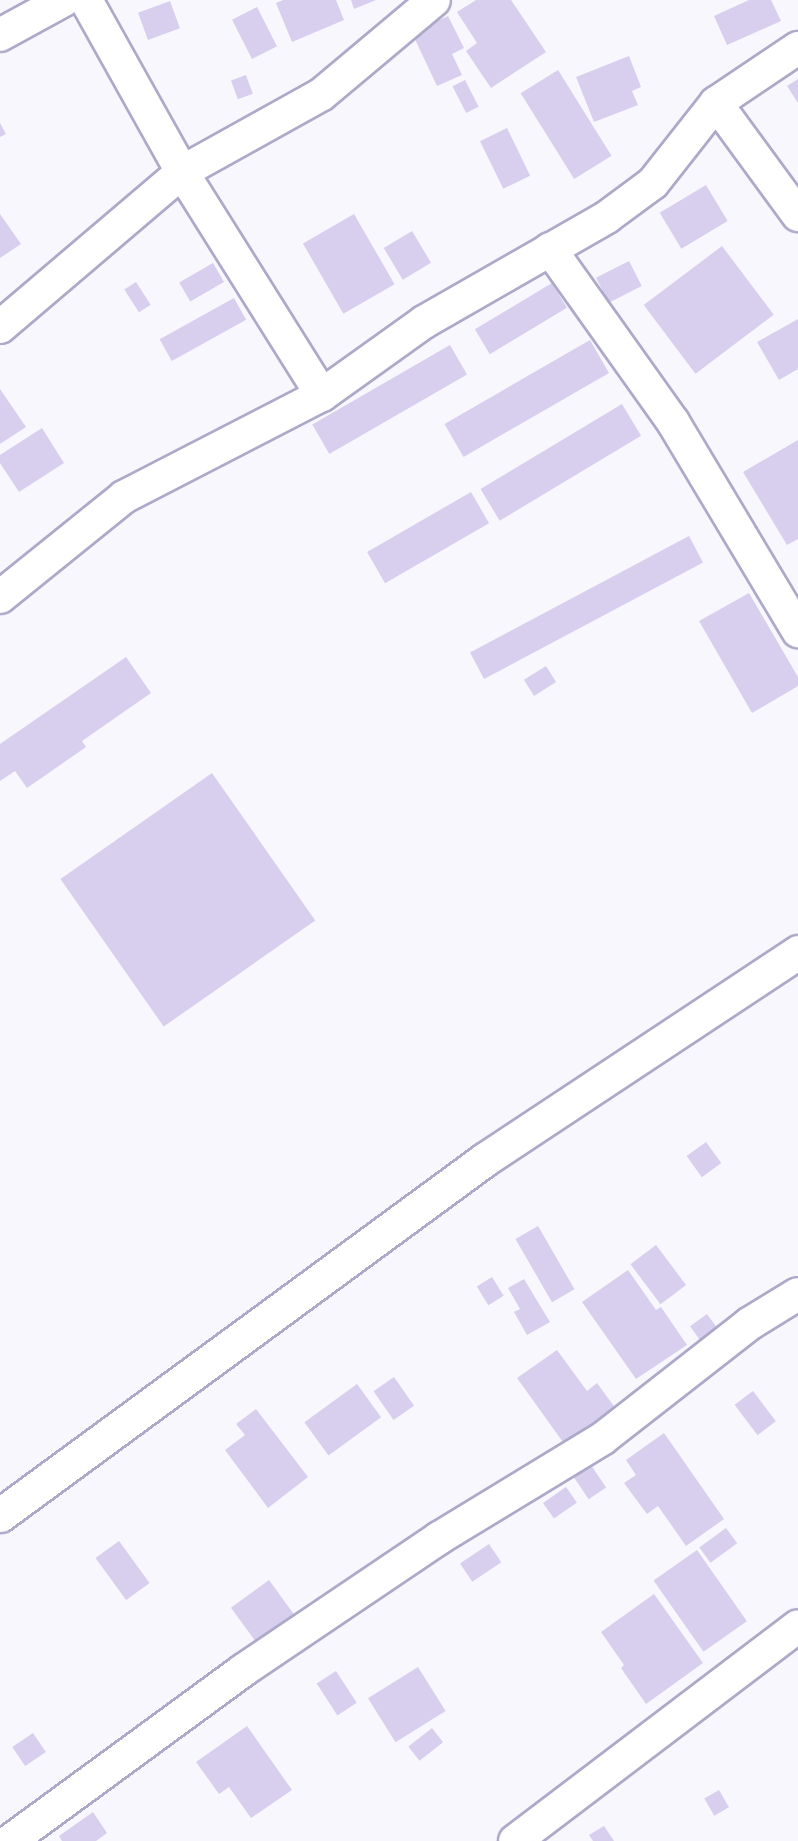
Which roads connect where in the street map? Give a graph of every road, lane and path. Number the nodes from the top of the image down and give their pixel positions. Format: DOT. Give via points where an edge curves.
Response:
graph roads {
  1 [pos="64,0"];
  2 [pos="86,0"];
  3 [pos="435,0"];
  4 [pos="0,35"];
  5 [pos="798,48"];
  6 [pos="716,103"];
  7 [pos="182,172"];
  8 [pos="798,215"];
  9 [pos="550,249"];
  10 [pos="0,327"];
  11 [pos="322,394"];
  12 [pos="0,597"];
  13 [pos="798,630"];
  14 [pos="798,952"];
  15 [pos="798,1293"];
  16 [pos="0,1515"];
  17 [pos="798,1626"];
  18 [pos="10,1841"];
  19 [pos="515,1841"];
  1 -- 4 [label="street"];
  2 -- 7 [label="street"];
  3 -- 7 [label="street" via="322,94"];
  5 -- 6 [label="street"];
  6 -- 8 [label="street"];
  6 -- 9 [label="street" via="653,183 607,217"];
  7 -- 10 [label="street"];
  7 -- 11 [label="street"];
  9 -- 11 [label="street" via="424,322"];
  9 -- 13 [label="street" via="673,422"];
  11 -- 12 [label="street" via="124,497"];
  14 -- 16 [label="street" via="484,1160"];
  15 -- 18 [label="street" via="749,1324 602,1439 439,1538 242,1671"];
  17 -- 19 [label="street"];
}
